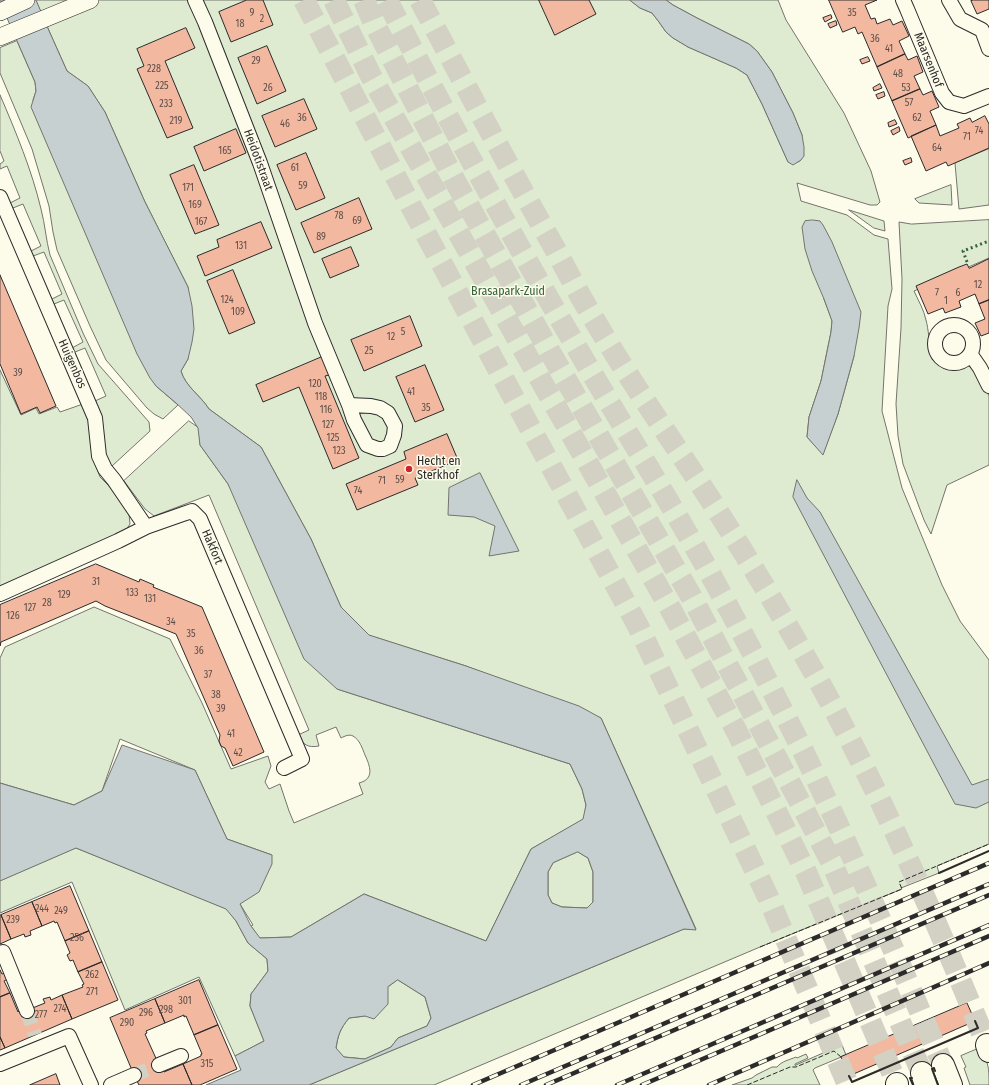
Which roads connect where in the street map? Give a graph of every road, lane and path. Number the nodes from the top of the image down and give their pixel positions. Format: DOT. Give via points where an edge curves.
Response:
graph roads {
  1 [pos="26,0"];
  2 [pos="90,0"];
  3 [pos="195,0"];
  4 [pos="903,0"];
  5 [pos="949,0"];
  6 [pos="0,12"];
  7 [pos="0,37"];
  8 [pos="989,49"];
  9 [pos="989,96"];
  10 [pos="0,197"];
  11 [pos="971,356"];
  12 [pos="989,386"];
  13 [pos="349,405"];
  14 [pos="146,527"];
  15 [pos="0,594"];
  16 [pos="284,768"];
  17 [pos="3,952"];
  18 [pos="27,1011"];
  19 [pos="181,1056"];
  20 [pos="0,1064"];
  21 [pos="159,1065"];
  22 [pos="134,1075"];
  23 [pos="91,1085"];
  24 [pos="111,1085"];
  1 -- 6 [label="street"];
  2 -- 7 [label="street"];
  3 -- 13 [label="street, Heidotistraat" via="260,163 315,323"];
  4 -- 9 [label="street, Maarsenhof" via="942,93 949,102 964,106"];
  5 -- 8 [label="street" via="960,19 982,30"];
  10 -- 14 [label="street, Huigenbos" via="95,418 99,456"];
  11 -- 12 [label="street"];
  14 -- 15 [label="street, Hakfort"];
  14 -- 16 [label="street, Hakfort" via="192,512 200,519 302,759"];
  17 -- 18 [label="street"];
  19 -- 21 [label="street"];
  20 -- 23 [label="street" via="38,1041 69,1036"];
  22 -- 24 [label="street"];
}
